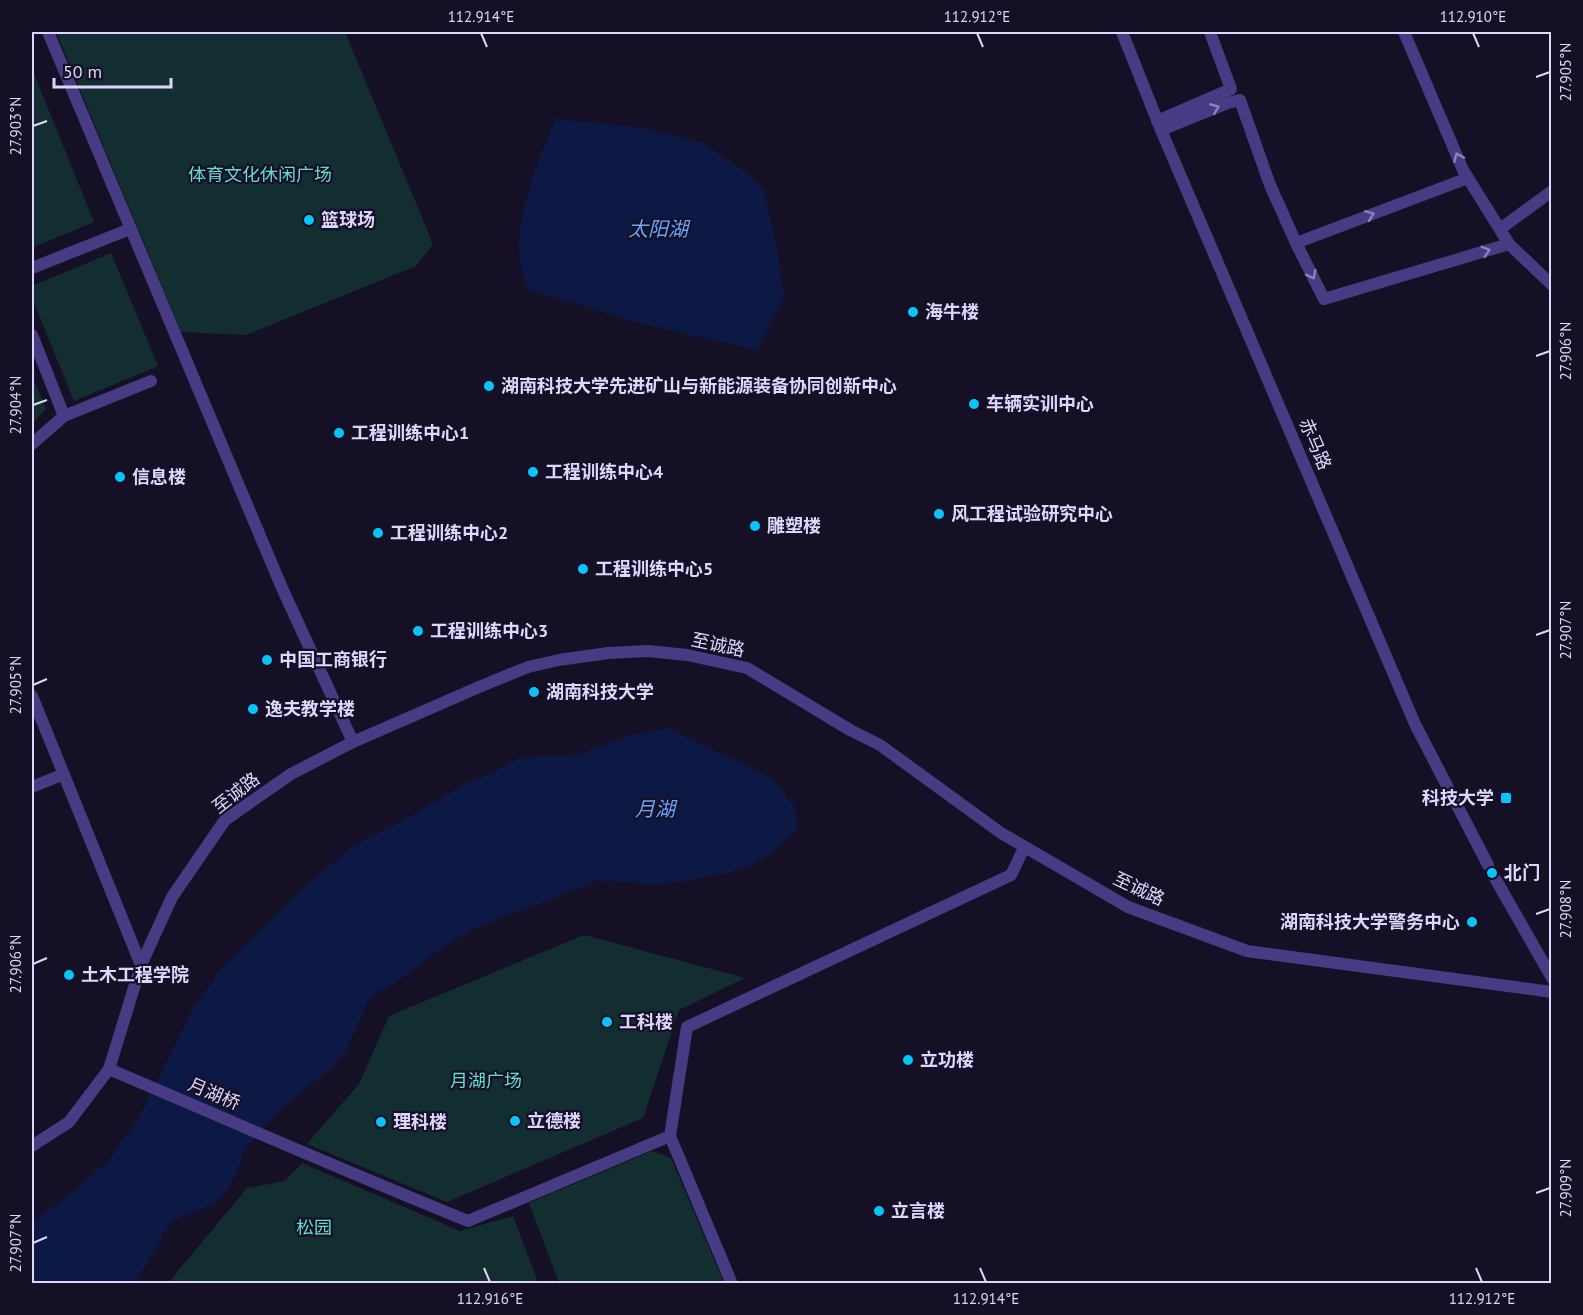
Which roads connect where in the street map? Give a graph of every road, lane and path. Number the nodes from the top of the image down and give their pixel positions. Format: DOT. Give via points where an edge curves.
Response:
graph roads {
  1 [pos="48,32"];
  2 [pos="1122,32"];
  3 [pos="1210,32"];
  4 [pos="1404,32"];
  5 [pos="1159,125"];
  6 [pos="1468,178"];
  7 [pos="1551,191"];
  8 [pos="130,229"];
  9 [pos="1500,229"];
  10 [pos="1296,243"];
  11 [pos="1509,244"];
  12 [pos="32,267"];
  13 [pos="1551,285"];
  14 [pos="32,335"];
  15 [pos="151,381"];
  16 [pos="64,416"];
  17 [pos="32,444"];
  18 [pos="32,696"];
  19 [pos="353,742"];
  20 [pos="64,774"];
  21 [pos="32,787"];
  22 [pos="1024,848"];
  23 [pos="1488,865"];
  24 [pos="1496,880"];
  25 [pos="141,965"];
  26 [pos="1551,978"];
  27 [pos="1551,992"];
  28 [pos="109,1069"];
  29 [pos="670,1136"];
  30 [pos="32,1146"];
  31 [pos="732,1284"];
  1 -- 8 [label="street"];
  2 -- 5 [label="street, 赤马路"];
  3 -- 5 [label="street" via="1231,89"];
  6 -- 4 [label="street, one-way"];
  5 -- 10 [label="street, one-way" via="1240,100 1270,185"];
  5 -- 23 [label="street, 赤马路" via="1415,724"];
  6 -- 9 [label="street"];
  10 -- 6 [label="street, one-way"];
  7 -- 9 [label="street"];
  8 -- 12 [label="street"];
  8 -- 19 [label="street" via="282,588"];
  9 -- 11 [label="street"];
  10 -- 11 [label="street, one-way" via="1324,299"];
  11 -- 13 [label="street"];
  14 -- 16 [label="street"];
  15 -- 16 [label="street"];
  16 -- 17 [label="street"];
  18 -- 20 [label="street"];
  19 -- 22 [label="street, 至诚路" via="528,667 608,653 648,651 687,655 747,668 880,745"];
  19 -- 25 [label="street, 至诚路" via="291,774 225,820 172,897"];
  20 -- 21 [label="street"];
  20 -- 25 [label="street"];
  22 -- 27 [label="street, 至诚路" via="1128,907 1247,951"];
  22 -- 29 [label="street" via="1011,875 687,1027"];
  24 -- 26 [label="street"];
  25 -- 28 [label="street, 至诚路"];
  28 -- 29 [label="street, 月湖桥" via="468,1221"];
  28 -- 30 [label="street, 至诚路" via="69,1122"];
  29 -- 31 [label="street"];
}
